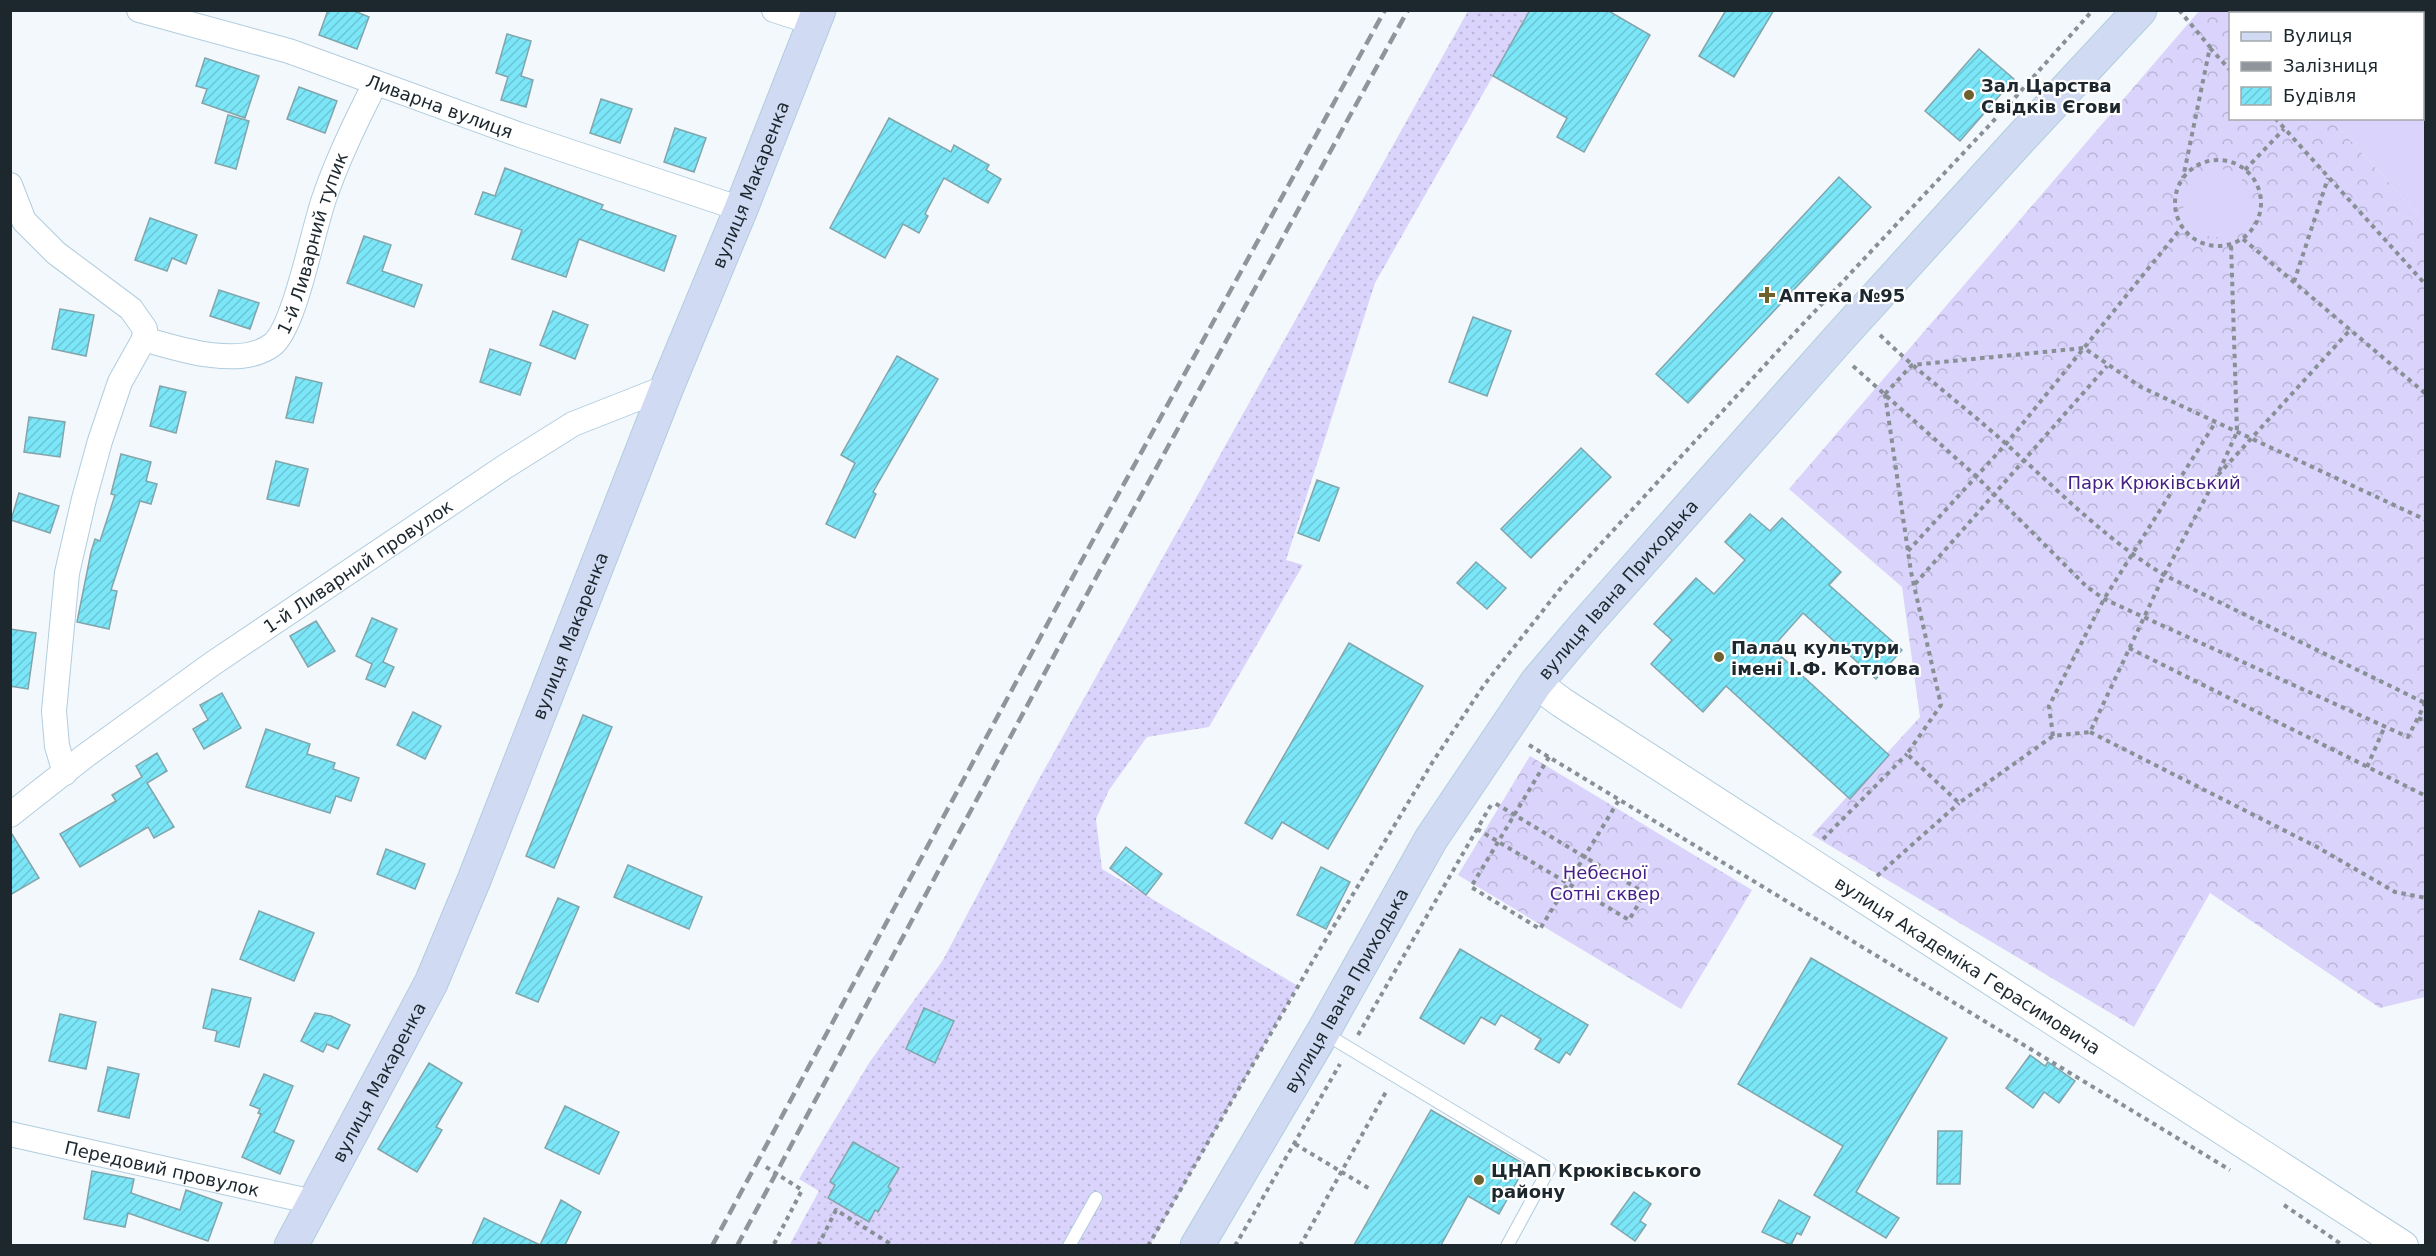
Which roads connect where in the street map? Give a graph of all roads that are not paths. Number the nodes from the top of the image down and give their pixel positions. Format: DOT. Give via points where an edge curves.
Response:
graph roads {
  1 [pos="139,10"];
  2 [pos="774,10"];
  3 [pos="2140,10"];
  4 [pos="816,17"];
  5 [pos="375,84"];
  6 [pos="10,185"];
  7 [pos="741,209"];
  8 [pos="144,339"];
  9 [pos="668,387"];
  10 [pos="1536,683"];
  11 [pos="65,773"];
  12 [pos="10,815"];
  13 [pos="1336,1041"];
  14 [pos="10,1134"];
  15 [pos="1096,1198"];
  16 [pos="313,1202"];
  17 [pos="291,1245"];
  18 [pos="1069,1245"];
  19 [pos="1197,1245"];
  20 [pos="1507,1245"];
  21 [pos="2403,1245"];
  1 -- 5 [label="street, Ливарна вулиця" via="289,51"];
  2 -- 4 [label="street"];
  3 -- 10 [label="main road, вулиця Івана Приходька" via="1840,337"];
  4 -- 7 [label="main road, вулиця Макаренка"];
  5 -- 7 [label="street, Ливарна вулиця"];
  5 -- 8 [label="street, 1-й Ливарний тупик" via="326,193 284,333 257,353 231,357"];
  6 -- 8 [label="street" via="24,221 56,253 131,309 145,329"];
  7 -- 9 [label="main road, вулиця Макаренка"];
  8 -- 11 [label="street" via="120,382 100,441 67,573 54,711 57,746"];
  9 -- 11 [label="street, 1-й Ливарний провулок" via="573,424 506,466 212,664"];
  9 -- 16 [label="main road, вулиця Макаренка" via="431,983"];
  10 -- 13 [label="main road, вулиця Івана Приходька" via="1431,839"];
  10 -- 21 [label="street, вулиця Академіка Герасимовича"];
  11 -- 12 [label="street, 1-й Ливарний провулок"];
  13 -- 19 [label="main road, вулиця Івана Приходька"];
  13 -- 20 [label="lane" via="1549,1169"];
  14 -- 16 [label="street, Передовий провулок"];
  15 -- 18 [label="lane"];
  16 -- 17 [label="main road, вулиця Макаренка"];
}
